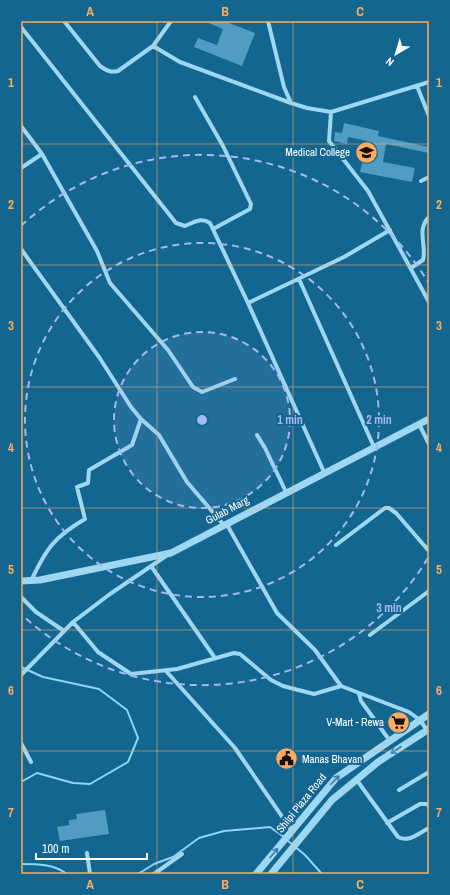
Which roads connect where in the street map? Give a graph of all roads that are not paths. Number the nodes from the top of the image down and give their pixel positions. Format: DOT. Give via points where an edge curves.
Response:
graph roads {
  1 [pos="64,21"];
  2 [pos="171,21"];
  3 [pos="268,21"];
  4 [pos="21,27"];
  5 [pos="153,46"];
  6 [pos="429,82"];
  7 [pos="417,86"];
  8 [pos="196,97"];
  9 [pos="291,103"];
  10 [pos="331,112"];
  11 [pos="429,116"];
  12 [pos="21,126"];
  13 [pos="42,154"];
  14 [pos="21,168"];
  15 [pos="429,177"];
  16 [pos="421,182"];
  17 [pos="429,217"];
  18 [pos="213,229"];
  19 [pos="390,230"];
  20 [pos="21,249"];
  21 [pos="411,268"];
  22 [pos="299,279"];
  23 [pos="429,302"];
  24 [pos="248,303"];
  25 [pos="235,379"];
  26 [pos="141,419"];
  27 [pos="429,419"];
  28 [pos="418,424"];
  29 [pos="257,435"];
  30 [pos="429,444"];
  31 [pos="374,446"];
  32 [pos="324,472"];
  33 [pos="286,492"];
  34 [pos="224,524"];
  35 [pos="336,545"];
  36 [pos="429,550"];
  37 [pos="171,552"];
  38 [pos="151,566"];
  39 [pos="31,581"];
  40 [pos="21,582"];
  41 [pos="429,591"];
  42 [pos="21,597"];
  43 [pos="73,622"];
  44 [pos="64,632"];
  45 [pos="370,635"];
  46 [pos="215,658"];
  47 [pos="166,671"];
  48 [pos="21,675"];
  49 [pos="340,686"];
  50 [pos="359,694"];
  51 [pos="429,714"];
  52 [pos="420,720"];
  53 [pos="428,731"];
  54 [pos="390,741"];
  55 [pos="21,743"];
  56 [pos="31,762"];
  57 [pos="429,772"];
  58 [pos="356,779"];
  59 [pos="399,790"];
  60 [pos="429,806"];
  61 [pos="387,823"];
  62 [pos="429,828"];
  63 [pos="292,832"];
  64 [pos="87,853"];
  65 [pos="182,854"];
  66 [pos="90,874"];
  67 [pos="154,874"];
  68 [pos="256,874"];
  69 [pos="271,874"];
  1 -- 5 [label="street" via="100,66 107,70 118,71"];
  2 -- 5 [label="street"];
  3 -- 9 [label="street" via="284,87"];
  4 -- 18 [label="street" via="176,223 185,226 206,220"];
  5 -- 9 [label="street" via="180,62"];
  6 -- 7 [label="street"];
  7 -- 10 [label="street"];
  7 -- 11 [label="street"];
  8 -- 18 [label="street" via="224,146 251,204 250,209"];
  9 -- 10 [label="street"];
  10 -- 19 [label="street" via="329,141 368,191"];
  12 -- 13 [label="street"];
  13 -- 14 [label="street"];
  13 -- 25 [label="street" via="97,251 110,283 168,350 193,387 202,392"];
  15 -- 16 [label="street"];
  17 -- 21 [label="street" via="422,230 423,260"];
  18 -- 24 [label="street"];
  19 -- 21 [label="street"];
  19 -- 22 [label="street"];
  20 -- 26 [label="street"];
  21 -- 23 [label="street"];
  22 -- 24 [label="street"];
  22 -- 31 [label="street"];
  24 -- 32 [label="street"];
  26 -- 34 [label="street" via="159,435 187,482"];
  26 -- 39 [label="street" via="132,445 89,470 88,483 77,488 85,519 55,540 42,557"];
  27 -- 28 [label="street, Gulab Marg"];
  28 -- 30 [label="street"];
  28 -- 31 [label="street, Gulab Marg"];
  29 -- 33 [label="street"];
  31 -- 32 [label="street, Gulab Marg"];
  32 -- 33 [label="street, Gulab Marg"];
  33 -- 34 [label="street, Gulab Marg"];
  34 -- 37 [label="street, Gulab Marg"];
  34 -- 49 [label="street" via="277,613 315,650"];
  35 -- 36 [label="street" via="385,508 389,508"];
  37 -- 38 [label="street"];
  37 -- 39 [label="street, Gulab Marg"];
  38 -- 43 [label="street"];
  38 -- 46 [label="street"];
  39 -- 40 [label="street, Gulab Marg"];
  41 -- 45 [label="street"];
  42 -- 44 [label="street" via="36,612"];
  43 -- 44 [label="street"];
  43 -- 47 [label="street" via="98,652 126,672 136,675"];
  44 -- 48 [label="street"];
  46 -- 47 [label="street"];
  46 -- 49 [label="street" via="240,654 271,680 306,694"];
  47 -- 63 [label="street" via="235,748"];
  49 -- 50 [label="street"];
  50 -- 52 [label="street" via="409,712"];
  50 -- 54 [label="street"];
  51 -- 52 [label="street, Shilpi Plaza Road"];
  52 -- 53 [label="street"];
  52 -- 54 [label="street, Shilpi Plaza Road"];
  53 -- 58 [label="street, Shilpi Plaza Road, one-way"];
  63 -- 54 [label="street, Shilpi Plaza Road, one-way" via="336,778"];
  55 -- 56 [label="street"];
  57 -- 59 [label="street"];
  58 -- 61 [label="street"];
  58 -- 69 [label="street, Shilpi Plaza Road" via="332,800"];
  60 -- 61 [label="street" via="420,804"];
  61 -- 62 [label="street" via="403,840"];
  68 -- 63 [label="street, Shilpi Plaza Road, one-way"];
  64 -- 66 [label="street"];
  65 -- 67 [label="street"];
}
